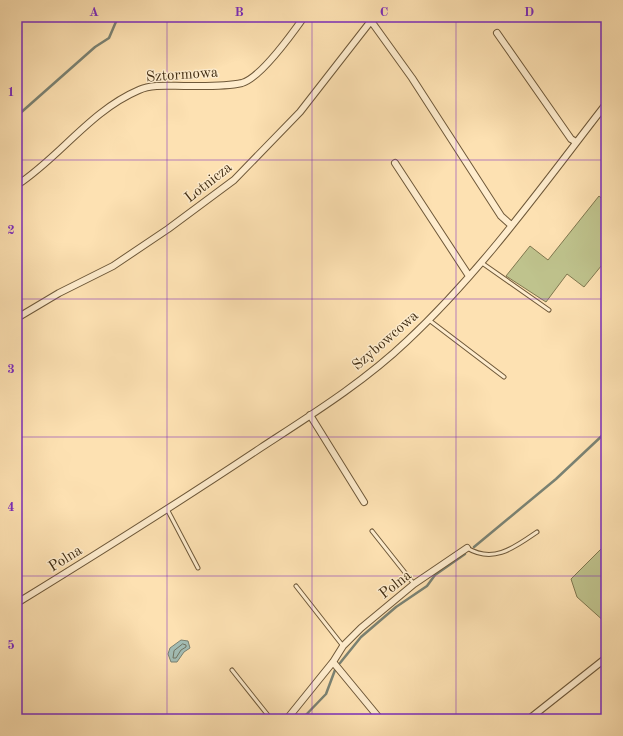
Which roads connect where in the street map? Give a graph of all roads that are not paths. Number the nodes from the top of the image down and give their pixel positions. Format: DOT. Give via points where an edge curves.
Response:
graph roads {
  1 [pos="304,17"];
  2 [pos="372,19"];
  3 [pos="497,33"];
  4 [pos="606,104"];
  5 [pos="576,142"];
  6 [pos="395,163"];
  7 [pos="17,185"];
  8 [pos="511,225"];
  9 [pos="482,262"];
  10 [pos="469,276"];
  11 [pos="549,310"];
  12 [pos="17,318"];
  13 [pos="429,320"];
  14 [pos="504,377"];
  15 [pos="310,415"];
  16 [pos="364,502"];
  17 [pos="167,509"];
  18 [pos="372,531"];
  19 [pos="537,532"];
  20 [pos="126,535"];
  21 [pos="467,548"];
  22 [pos="198,568"];
  23 [pos="414,584"];
  24 [pos="296,586"];
  25 [pos="17,603"];
  26 [pos="343,646"];
  27 [pos="606,658"];
  28 [pos="333,662"];
  29 [pos="232,670"];
  30 [pos="271,719"];
  31 [pos="287,719"];
  32 [pos="380,719"];
  33 [pos="529,719"];
  1 -- 7 [label="street, Sztormowa" via="259,73 249,80 231,84 159,86 140,90 88,123"];
  2 -- 8 [label="street" via="501,216"];
  2 -- 12 [label="street, Lotnicza" via="300,112 234,180 113,266"];
  3 -- 5 [label="street" via="571,139"];
  4 -- 5 [label="street, Szybowcowa"];
  5 -- 8 [label="street, Szybowcowa"];
  6 -- 10 [label="street"];
  8 -- 9 [label="street, Szybowcowa"];
  9 -- 10 [label="street, Szybowcowa"];
  9 -- 11 [label="lane"];
  10 -- 13 [label="street, Szybowcowa"];
  13 -- 14 [label="lane"];
  13 -- 15 [label="street, Szybowcowa" via="374,369"];
  15 -- 16 [label="street"];
  15 -- 17 [label="street, Szybowcowa"];
  17 -- 20 [label="street, Szybowcowa"];
  17 -- 22 [label="lane"];
  18 -- 23 [label="lane"];
  19 -- 21 [label="lane" via="506,552 477,554"];
  20 -- 25 [label="street, Polna"];
  21 -- 23 [label="street, Polna"];
  23 -- 26 [label="street, Polna"];
  24 -- 26 [label="lane"];
  26 -- 28 [label="street, Polna"];
  27 -- 33 [label="street"];
  28 -- 31 [label="street, Polna"];
  28 -- 32 [label="street"];
  29 -- 30 [label="lane"];
}
